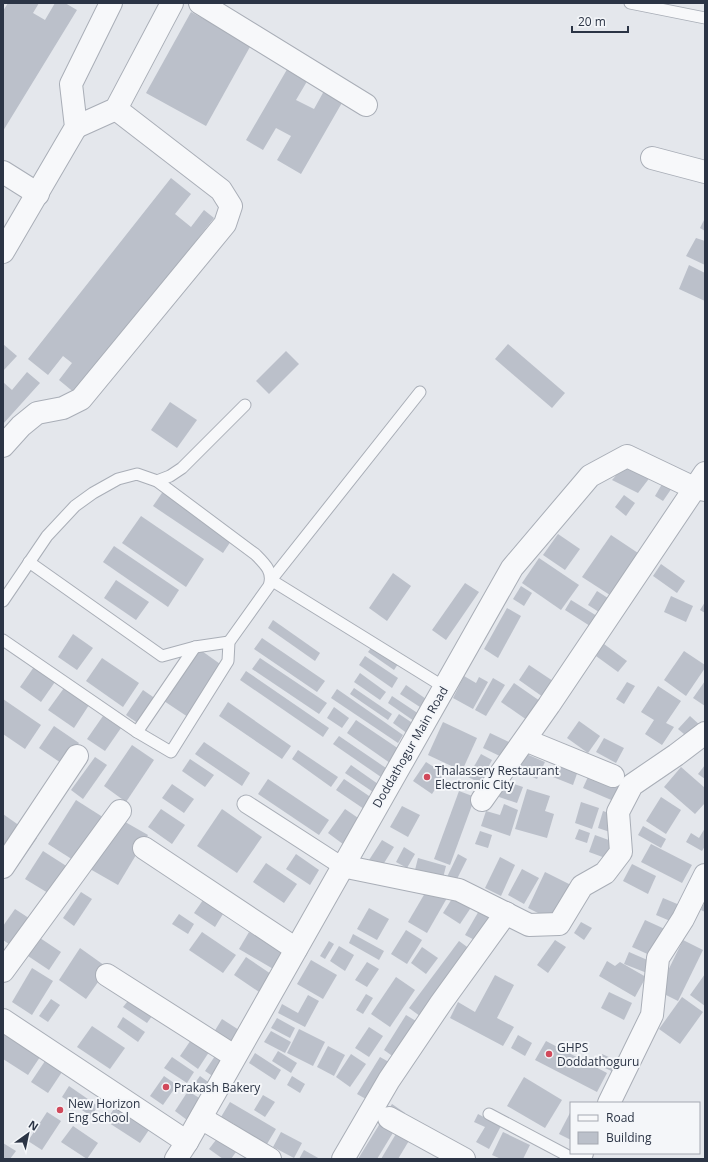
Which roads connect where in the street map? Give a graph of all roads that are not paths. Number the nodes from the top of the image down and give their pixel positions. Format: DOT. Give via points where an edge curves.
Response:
graph roads {
  1 [pos="111,3"];
  2 [pos="172,3"];
  3 [pos="200,3"];
  4 [pos="630,3"];
  5 [pos="705,18"];
  6 [pos="366,105"];
  7 [pos="116,109"];
  8 [pos="76,127"];
  9 [pos="652,158"];
  10 [pos="3,172"];
  11 [pos="705,172"];
  12 [pos="38,194"];
  13 [pos="3,252"];
  14 [pos="420,392"];
  15 [pos="245,405"];
  16 [pos="3,446"];
  17 [pos="157,481"];
  18 [pos="701,484"];
  19 [pos="29,562"];
  20 [pos="271,580"];
  21 [pos="3,601"];
  22 [pos="3,640"];
  23 [pos="229,642"];
  24 [pos="195,647"];
  25 [pos="444,687"];
  26 [pos="137,732"];
  27 [pos="705,733"];
  28 [pos="524,740"];
  29 [pos="77,756"];
  30 [pos="613,776"];
  31 [pos="482,800"];
  32 [pos="246,804"];
  33 [pos="120,811"];
  34 [pos="144,848"];
  35 [pos="342,866"];
  36 [pos="3,867"];
  37 [pos="705,875"];
  38 [pos="506,913"];
  39 [pos="296,949"];
  40 [pos="3,970"];
  41 [pos="107,975"];
  42 [pos="3,1020"];
  43 [pos="234,1056"];
  44 [pos="609,1102"];
  45 [pos="489,1114"];
  46 [pos="201,1118"];
  47 [pos="389,1118"];
  48 [pos="184,1153"];
  49 [pos="270,1159"];
  50 [pos="343,1159"];
  51 [pos="464,1159"];
  52 [pos="574,1159"];
  1 -- 8 [label="street" via="71,84"];
  2 -- 7 [label="street"];
  3 -- 6 [label="street"];
  4 -- 5 [label="lane"];
  7 -- 8 [label="street"];
  7 -- 16 [label="street" via="221,190 231,206 225,224 81,399 63,408 37,412"];
  8 -- 12 [label="street"];
  9 -- 11 [label="street"];
  10 -- 12 [label="street"];
  12 -- 13 [label="street"];
  14 -- 20 [label="lane"];
  15 -- 17 [label="lane" via="182,468"];
  17 -- 19 [label="lane" via="137,474 118,479 93,493 75,506 46,536"];
  17 -- 20 [label="lane" via="255,554 271,574"];
  18 -- 25 [label="street, Doddathogur Main Road" via="627,456 590,476 512,568"];
  18 -- 28 [label="street"];
  19 -- 21 [label="lane"];
  19 -- 24 [label="lane" via="162,656"];
  20 -- 23 [label="lane" via="265,594"];
  20 -- 25 [label="lane"];
  22 -- 26 [label="lane"];
  23 -- 24 [label="lane"];
  23 -- 26 [label="lane" via="228,661 171,752"];
  24 -- 26 [label="lane"];
  25 -- 35 [label="street, Doddathogur Main Road"];
  27 -- 38 [label="street" via="632,785 618,812 620,852 604,873 582,886 559,924 529,925"];
  28 -- 30 [label="street"];
  28 -- 31 [label="street"];
  29 -- 36 [label="street"];
  32 -- 35 [label="street"];
  33 -- 40 [label="street"];
  34 -- 39 [label="street"];
  35 -- 38 [label="street" via="459,890"];
  35 -- 39 [label="street, Doddathogur Main Road"];
  37 -- 44 [label="street" via="683,919 658,958 652,1015"];
  38 -- 50 [label="street" via="441,1003 390,1080"];
  39 -- 43 [label="street, Doddathogur Main Road"];
  41 -- 43 [label="street"];
  42 -- 48 [label="street"];
  43 -- 46 [label="street, Doddathogur Main Road"];
  45 -- 52 [label="lane"];
  46 -- 48 [label="street, Doddathogur Main Road"];
  46 -- 49 [label="street"];
  47 -- 51 [label="street"];
}
